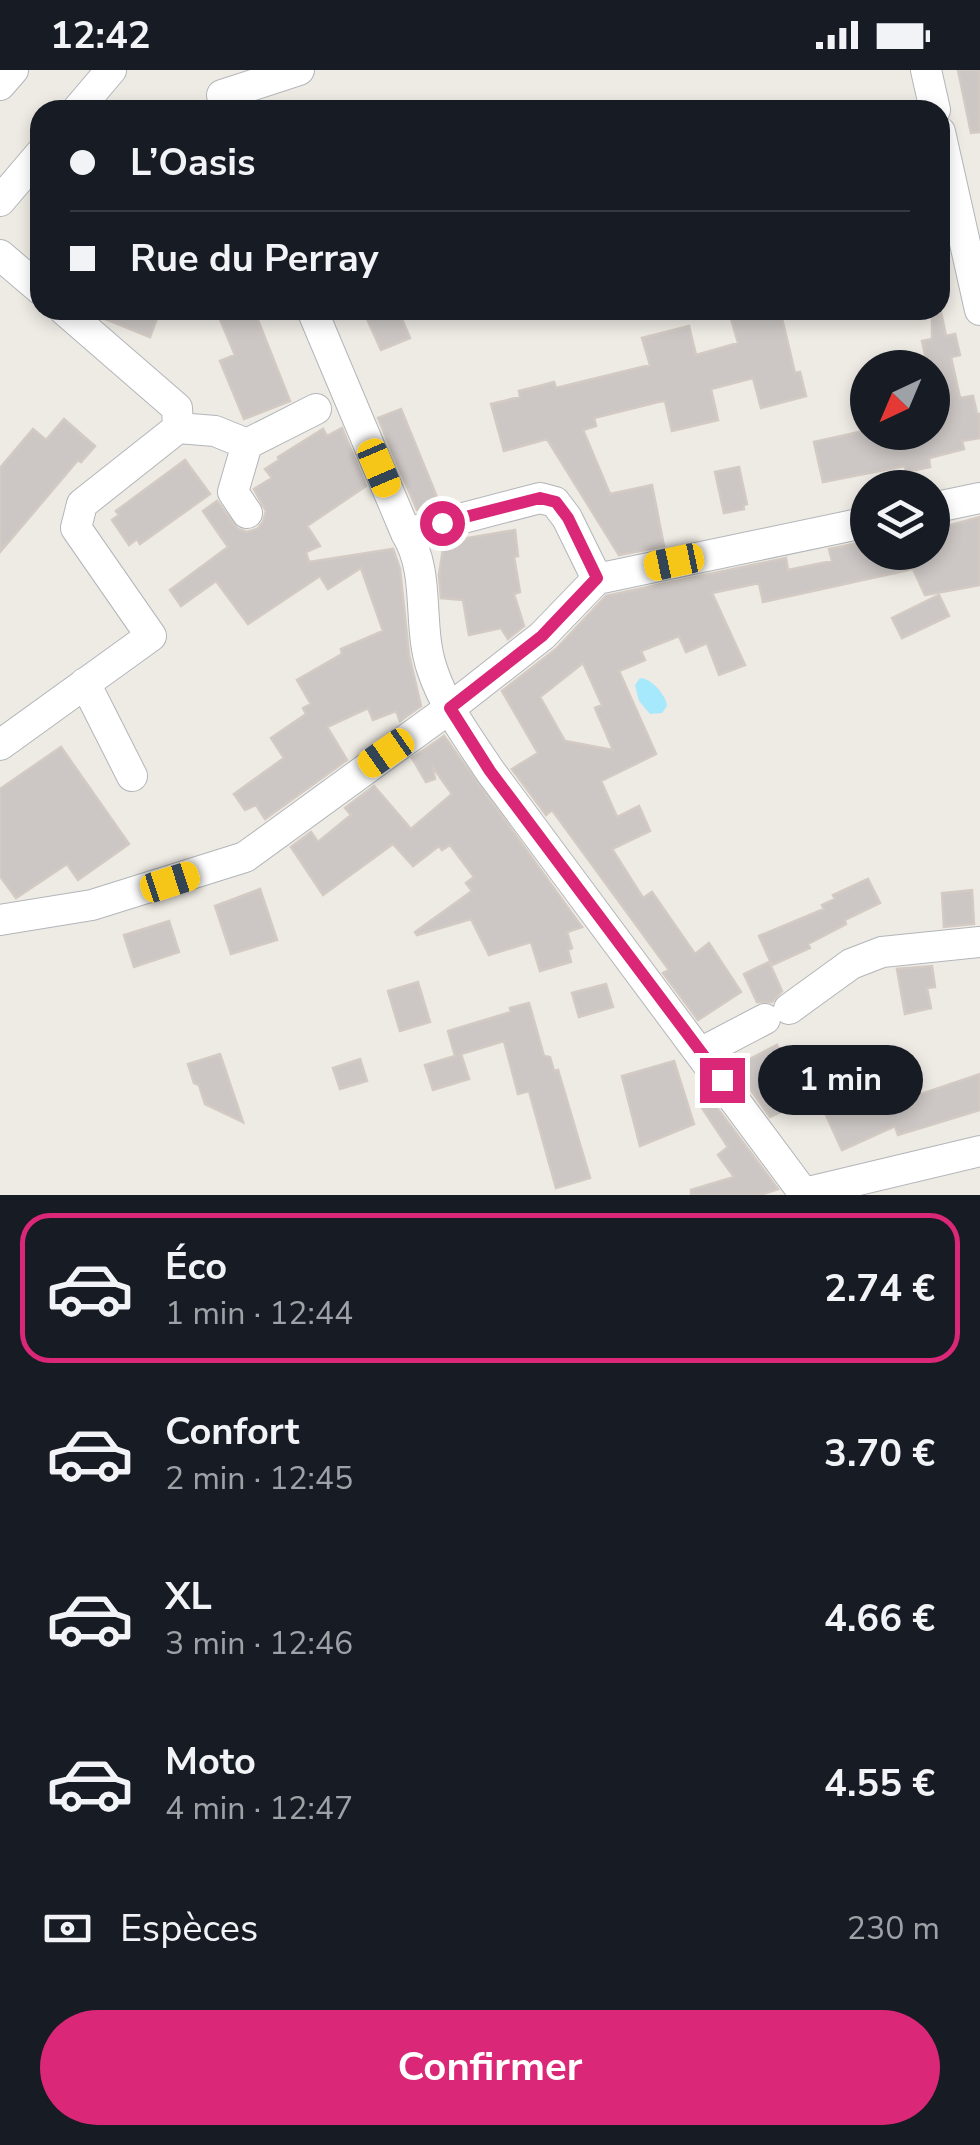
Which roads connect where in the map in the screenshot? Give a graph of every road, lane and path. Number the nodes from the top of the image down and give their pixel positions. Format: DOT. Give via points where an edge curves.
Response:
graph roads {
  1 [pos="13,70"];
  2 [pos="112,70"];
  3 [pos="298,70"];
  4 [pos="926,70"];
  5 [pos="0,85"];
  6 [pos="220,92"];
  7 [pos="86,100"];
  8 [pos="933,100"];
  9 [pos="30,166"];
  10 [pos="950,176"];
  11 [pos="0,201"];
  12 [pos="0,256"];
  13 [pos="30,282"];
  14 [pos="980,310"];
  15 [pos="76,320"];
  16 [pos="316,320"];
  17 [pos="316,409"];
  18 [pos="178,428"];
  19 [pos="246,444"];
  20 [pos="980,498"];
  21 [pos="950,504"];
  22 [pos="246,513"];
  23 [pos="850,526"];
  24 [pos="406,533"];
  25 [pos="597,578"];
  26 [pos="86,683"];
  27 [pos="450,708"];
  28 [pos="0,745"];
  29 [pos="132,776"];
  30 [pos="0,920"];
  31 [pos="980,942"];
  32 [pos="702,1052"];
  33 [pos="980,1151"];
  34 [pos="805,1194"];
  1 -- 5 [label="street"];
  2 -- 7 [label="street"];
  3 -- 6 [label="street"];
  4 -- 8 [label="street"];
  9 -- 11 [label="street"];
  10 -- 14 [label="street"];
  12 -- 13 [label="street"];
  15 -- 18 [label="street" via="177,408"];
  16 -- 24 [label="street"];
  17 -- 19 [label="street"];
  18 -- 19 [label="street" via="215,431"];
  18 -- 26 [label="street" via="82,504 76,528 151,636"];
  19 -- 22 [label="street" via="233,492"];
  20 -- 21 [label="street"];
  23 -- 25 [label="street"];
  24 -- 25 [label="street" via="540,498 556,502 568,518"];
  24 -- 27 [label="street" via="416,550 431,667"];
  25 -- 27 [label="street" via="542,636"];
  26 -- 28 [label="street"];
  26 -- 29 [label="street"];
  27 -- 30 [label="street" via="246,857 106,902"];
  27 -- 32 [label="street"];
  31 -- 32 [label="street" via="882,952 851,964 777,1014"];
  32 -- 34 [label="street"];
  33 -- 34 [label="street"];
}
